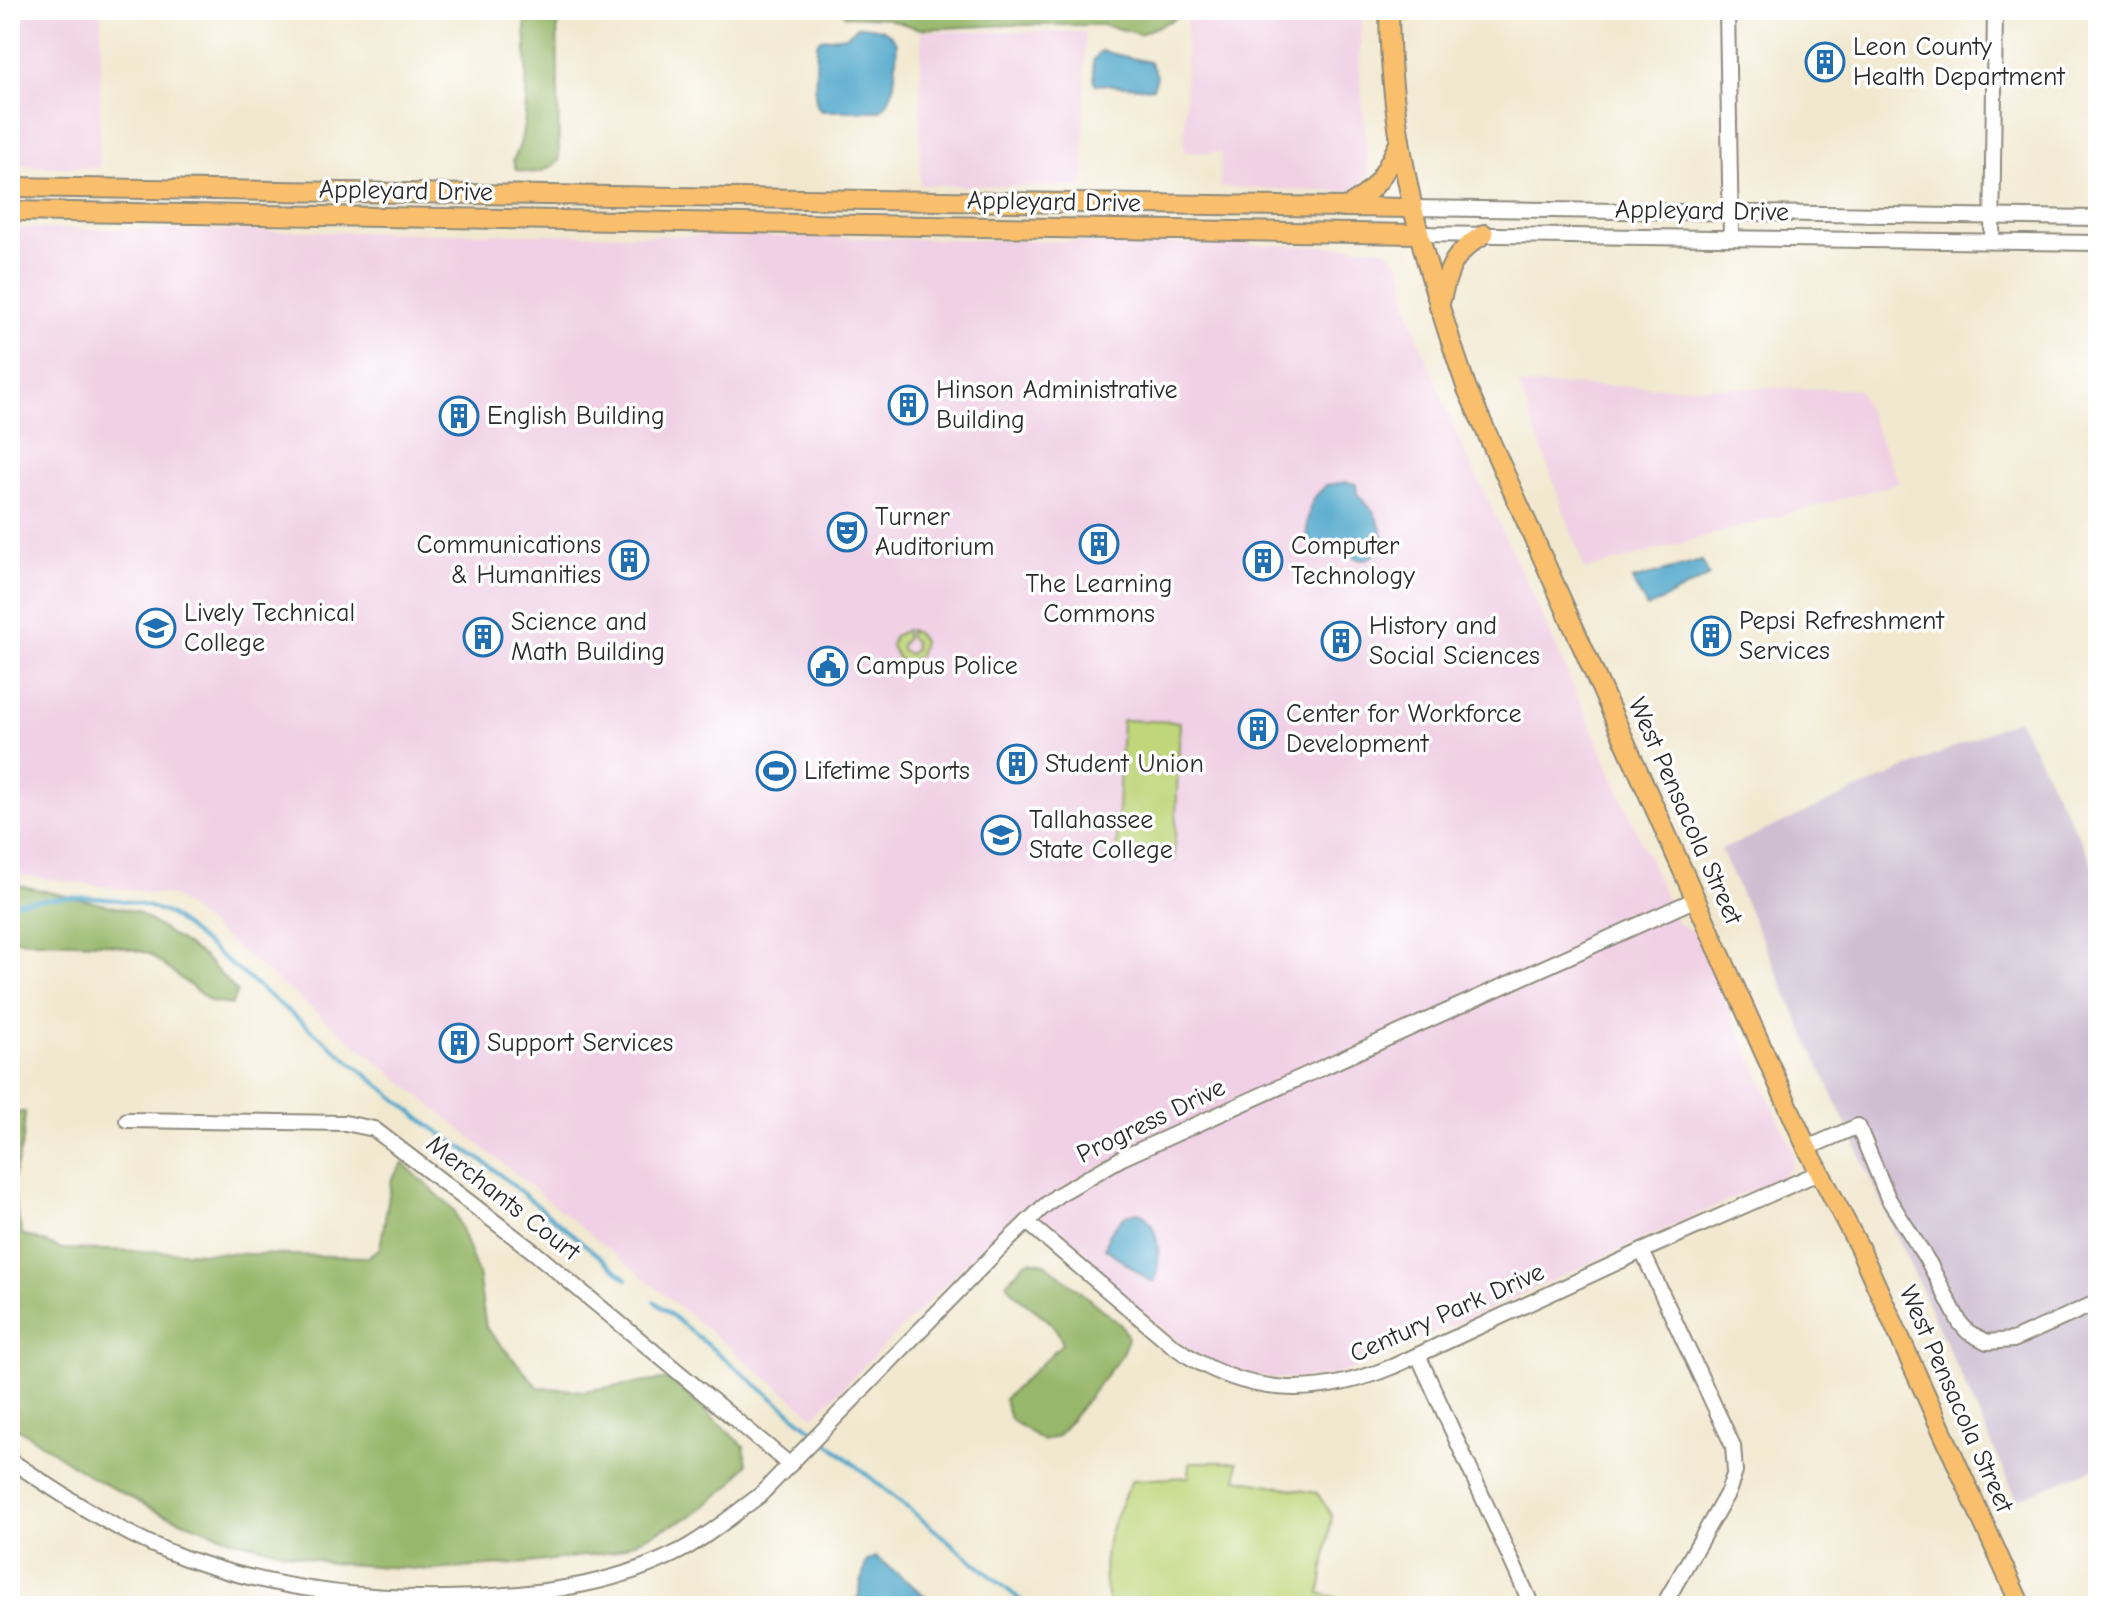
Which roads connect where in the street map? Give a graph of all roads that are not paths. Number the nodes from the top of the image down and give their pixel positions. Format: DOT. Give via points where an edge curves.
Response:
graph roads {
  1 [pos="1389,10"];
  2 [pos="1727,10"];
  3 [pos="1995,10"];
  4 [pos="1400,141"];
  5 [pos="10,187"];
  6 [pos="53,188"];
  7 [pos="369,192"];
  8 [pos="651,197"];
  9 [pos="911,200"];
  10 [pos="1082,203"];
  11 [pos="1347,207"];
  12 [pos="1411,208"];
  13 [pos="10,211"];
  14 [pos="1730,211"];
  15 [pos="53,212"];
  16 [pos="369,216"];
  17 [pos="1993,217"];
  18 [pos="2098,218"];
  19 [pos="651,221"];
  20 [pos="911,225"];
  21 [pos="1093,228"];
  22 [pos="1417,234"];
  23 [pos="1484,234"];
  24 [pos="1731,238"];
  25 [pos="1992,241"];
  26 [pos="2098,243"];
  27 [pos="1439,307"];
  28 [pos="1696,899"];
  29 [pos="127,1120"];
  30 [pos="1807,1148"];
  31 [pos="1820,1172"];
  32 [pos="1027,1222"];
  33 [pos="1642,1251"];
  34 [pos="2098,1302"];
  35 [pos="1418,1355"];
  36 [pos="10,1460"];
  37 [pos="794,1461"];
  38 [pos="1532,1606"];
  39 [pos="1663,1606"];
  40 [pos="2021,1606"];
  1 -- 4 [label="main road, West Pensacola Street"];
  2 -- 14 [label="street"];
  3 -- 17 [label="street"];
  4 -- 11 [label="main road" via="1381,180"];
  4 -- 12 [label="main road, West Pensacola Street"];
  5 -- 6 [label="main road, Appleyard Drive"];
  6 -- 7 [label="main road, Appleyard Drive"];
  6 -- 15 [label="street"];
  7 -- 8 [label="main road, Appleyard Drive"];
  7 -- 16 [label="street"];
  8 -- 9 [label="main road, Appleyard Drive"];
  8 -- 19 [label="street"];
  9 -- 10 [label="main road, Appleyard Drive"];
  9 -- 20 [label="street"];
  10 -- 11 [label="main road, Appleyard Drive"];
  10 -- 21 [label="street"];
  11 -- 12 [label="main road, Appleyard Drive"];
  12 -- 14 [label="street, Appleyard Drive"];
  12 -- 22 [label="main road, West Pensacola Street"];
  13 -- 15 [label="main road, Appleyard Drive"];
  14 -- 17 [label="street, Appleyard Drive"];
  14 -- 24 [label="street"];
  15 -- 16 [label="main road, Appleyard Drive"];
  16 -- 19 [label="main road, Appleyard Drive"];
  17 -- 18 [label="street, Appleyard Drive"];
  17 -- 25 [label="street"];
  19 -- 20 [label="main road, Appleyard Drive"];
  20 -- 21 [label="main road, Appleyard Drive"];
  21 -- 22 [label="main road, Appleyard Drive"];
  22 -- 23 [label="street, Appleyard Drive"];
  22 -- 27 [label="main road, West Pensacola Street"];
  23 -- 24 [label="street, Appleyard Drive"];
  23 -- 27 [label="main road" via="1456,255"];
  24 -- 25 [label="street, Appleyard Drive"];
  25 -- 26 [label="street, Appleyard Drive"];
  27 -- 28 [label="main road, West Pensacola Street" via="1467,389"];
  28 -- 30 [label="main road, West Pensacola Street"];
  28 -- 32 [label="street, Progress Drive" via="1122,1158 1058,1195"];
  29 -- 37 [label="street, Merchants Court" via="345,1123 374,1129"];
  30 -- 31 [label="main road, West Pensacola Street"];
  30 -- 34 [label="street" via="1858,1126 1888,1198 1960,1323 1977,1338 2013,1340"];
  31 -- 33 [label="street, Century Park Drive"];
  31 -- 40 [label="main road, West Pensacola Street"];
  32 -- 35 [label="street, Century Park Drive" via="1175,1346 1241,1380 1313,1389 1360,1379"];
  32 -- 37 [label="street, Progress Drive"];
  33 -- 35 [label="street, Century Park Drive"];
  33 -- 39 [label="street" via="1733,1446 1735,1465 1725,1498"];
  35 -- 38 [label="street"];
  36 -- 37 [label="street, Progress Drive" via="117,1527 183,1557 310,1591 410,1599 505,1595 589,1584 632,1571 683,1549 722,1524"];
}
